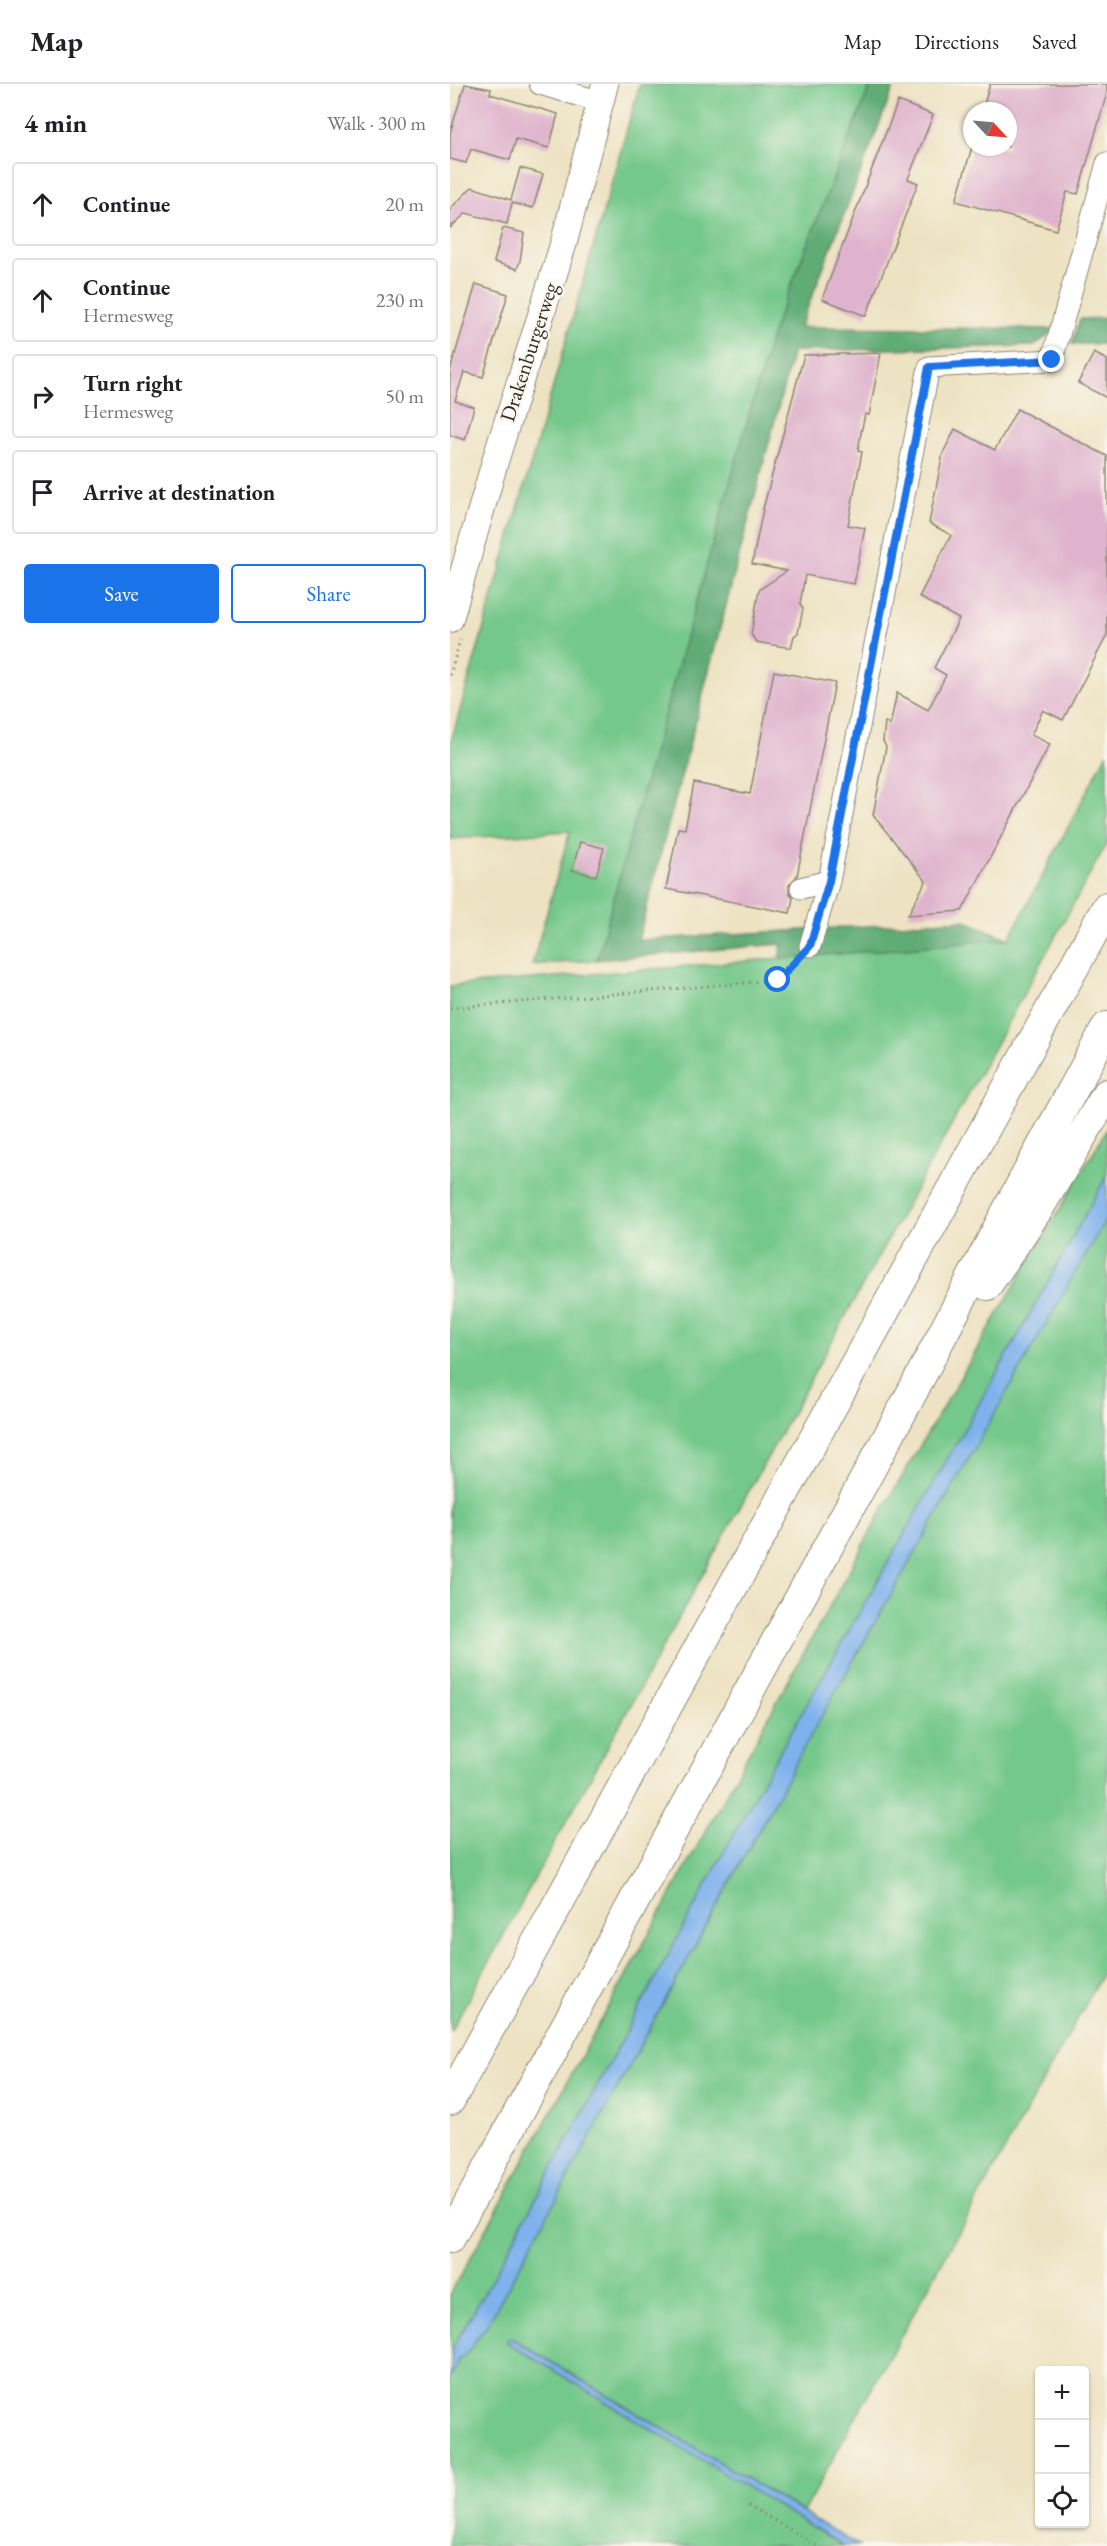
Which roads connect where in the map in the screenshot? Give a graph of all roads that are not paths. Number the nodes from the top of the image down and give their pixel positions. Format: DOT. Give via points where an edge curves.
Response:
graph roads {
  1 [pos="540,84"];
  2 [pos="603,93"];
  3 [pos="1107,163"];
  4 [pos="450,619"];
  5 [pos="829,881"];
  6 [pos="801,888"];
  7 [pos="1107,907"];
  8 [pos="810,946"];
  9 [pos="1107,1027"];
  10 [pos="1107,1094"];
  11 [pos="906,1404"];
  12 [pos="450,2100"];
  13 [pos="450,2238"];
  1 -- 2 [label="street"];
  2 -- 4 [label="main road, Drakenburgerweg" via="564,242"];
  3 -- 5 [label="street" via="1052,360 929,367"];
  5 -- 6 [label="street"];
  5 -- 8 [label="street"];
  7 -- 12 [label="highway"];
  9 -- 11 [label="highway"];
  10 -- 11 [label="highway" via="1038,1209"];
  11 -- 13 [label="highway"];
}
